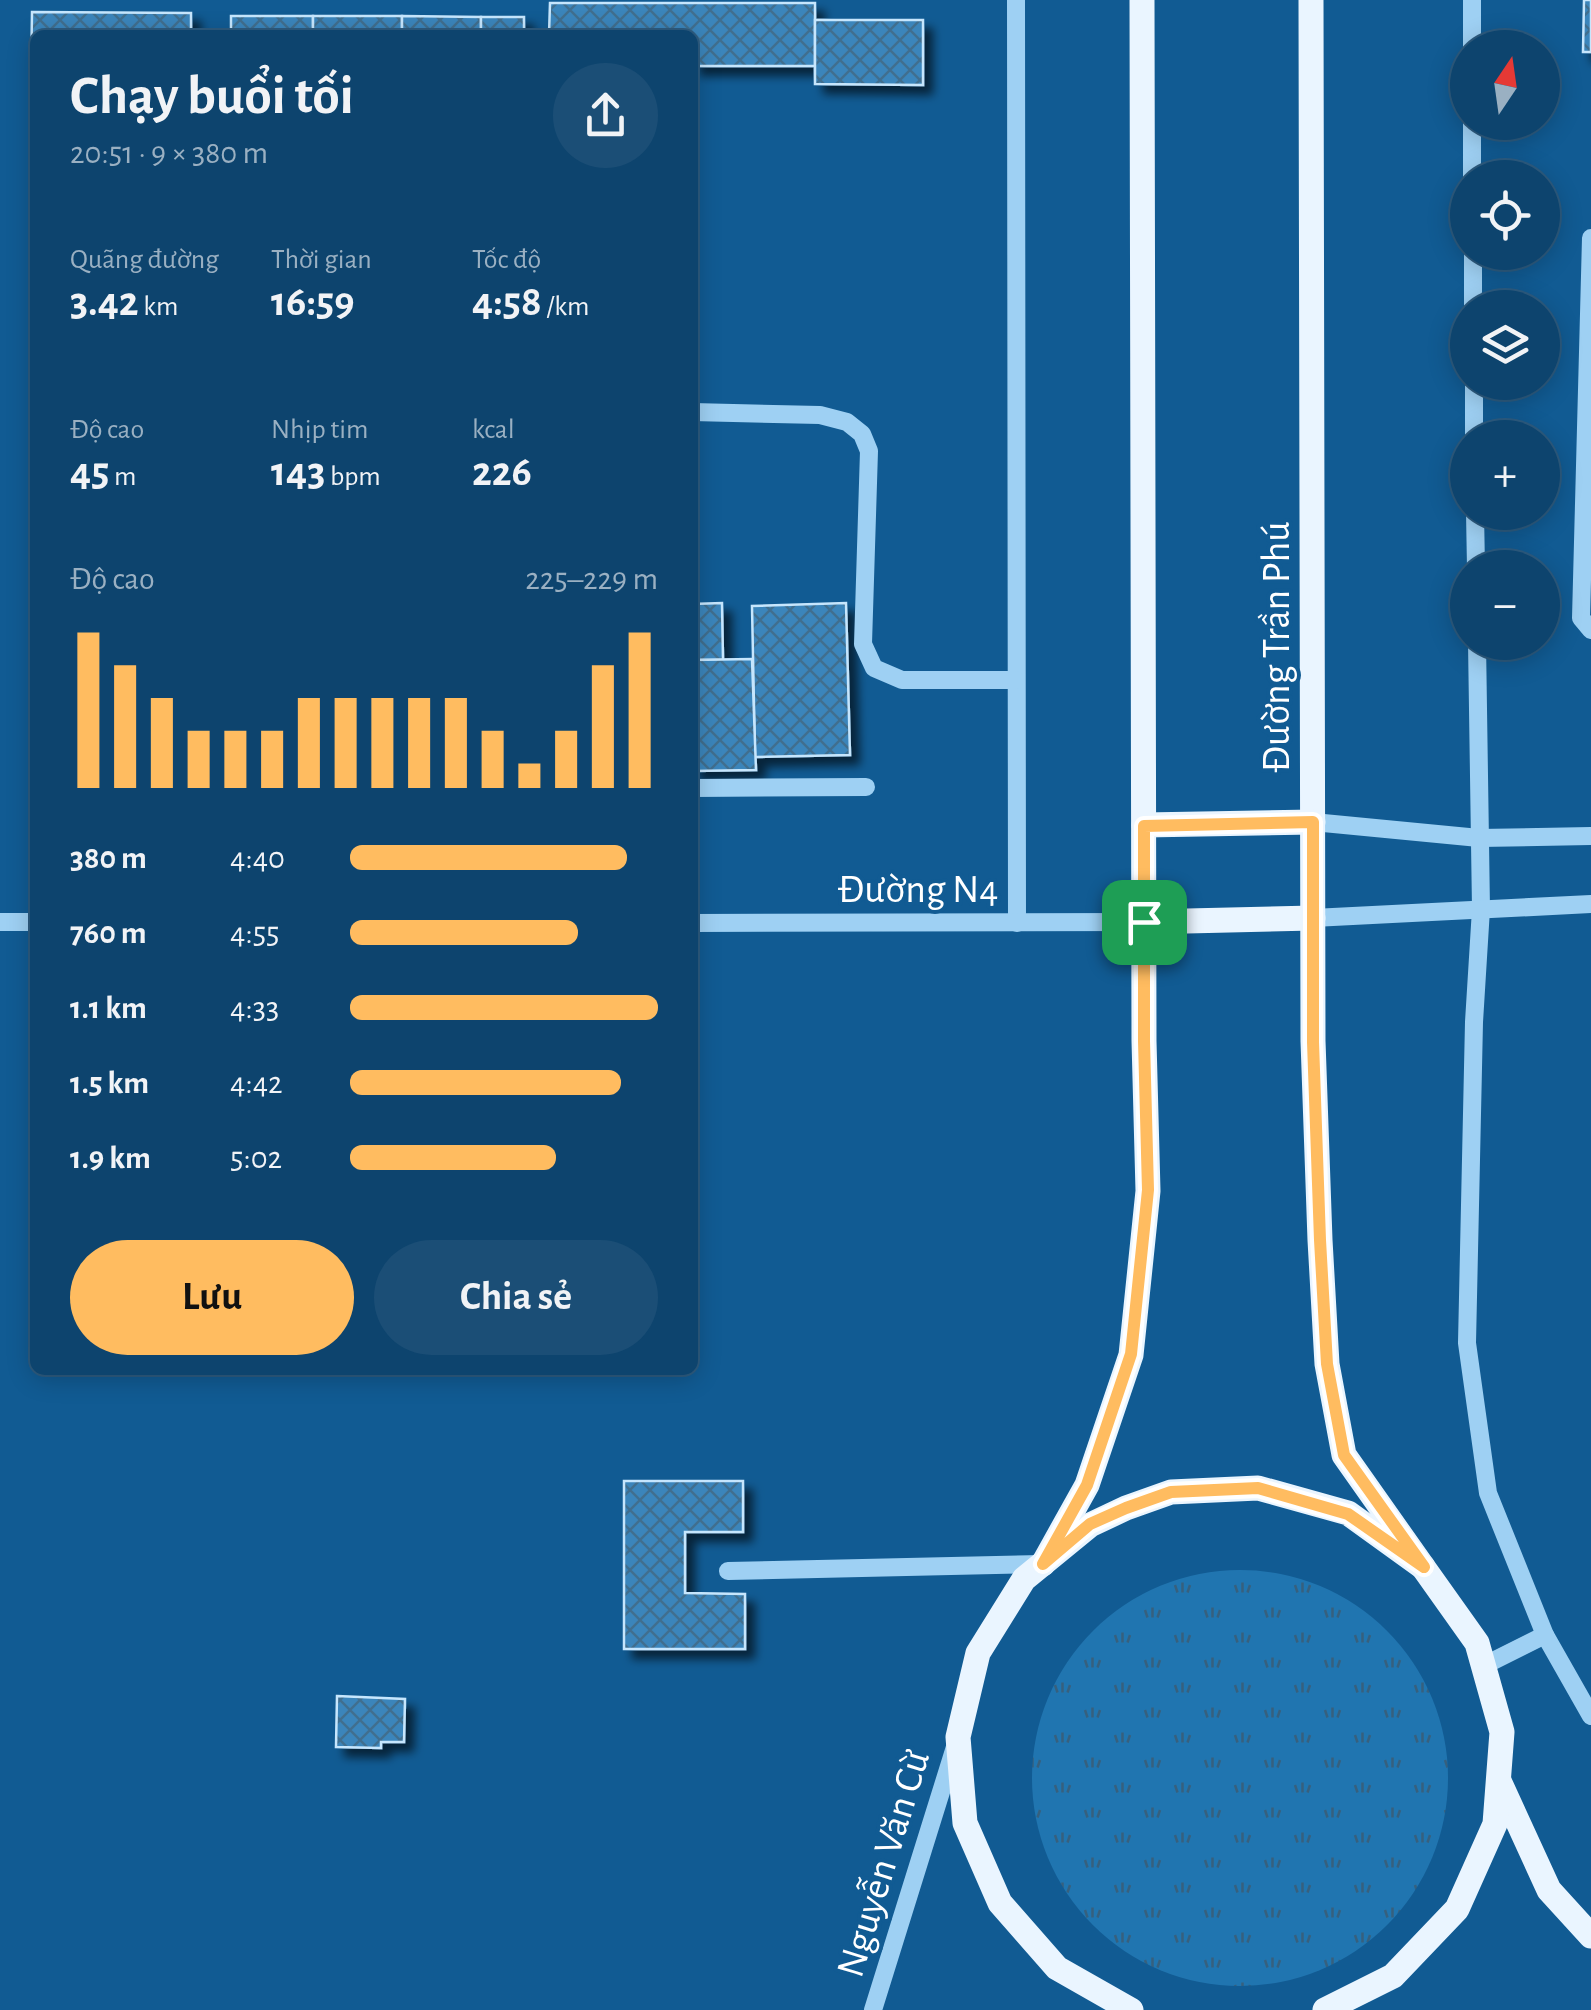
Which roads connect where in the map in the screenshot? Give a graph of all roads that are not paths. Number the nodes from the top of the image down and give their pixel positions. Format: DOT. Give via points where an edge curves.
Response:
graph roads {
  1 [pos="1016,0"];
  2 [pos="1142,0"];
  3 [pos="1311,0"];
  4 [pos="1472,0"];
  5 [pos="1472,30"];
  6 [pos="1591,238"];
  7 [pos="698,412"];
  8 [pos="1591,630"];
  9 [pos="1477,660"];
  10 [pos="1015,680"];
  11 [pos="866,787"];
  12 [pos="698,788"];
  13 [pos="1313,822"];
  14 [pos="1144,826"];
  15 [pos="1591,836"];
  16 [pos="1479,838"];
  17 [pos="1591,904"];
  18 [pos="1481,909"];
  19 [pos="1313,918"];
  20 [pos="0,922"];
  21 [pos="30,922"];
  22 [pos="698,922"];
  23 [pos="1144,922"];
  24 [pos="1017,923"];
  25 [pos="1043,1564"];
  26 [pos="1424,1567"];
  27 [pos="728,1571"];
  28 [pos="1545,1635"];
  29 [pos="1484,1665"];
  30 [pos="1591,1716"];
  31 [pos="958,1737"];
  32 [pos="1498,1780"];
  33 [pos="1591,1936"];
  34 [pos="1118,2007"];
  35 [pos="873,2010"];
  36 [pos="1325,2010"];
  1 -- 10 [label="street"];
  2 -- 14 [label="main road"];
  3 -- 13 [label="main road, Đường Trần Phú"];
  4 -- 5 [label="street"];
  6 -- 8 [label="street" via="1581,618"];
  7 -- 10 [label="street" via="820,415 862,434 869,451 863,644 874,668 902,680"];
  9 -- 16 [label="street"];
  10 -- 24 [label="street"];
  11 -- 12 [label="street"];
  13 -- 14 [label="main road"];
  13 -- 16 [label="street"];
  13 -- 19 [label="main road, Đường Trần Phú"];
  14 -- 23 [label="main road"];
  15 -- 16 [label="street"];
  16 -- 18 [label="street"];
  17 -- 18 [label="street"];
  18 -- 19 [label="street"];
  18 -- 28 [label="street" via="1467,1343 1488,1493"];
  19 -- 23 [label="main road"];
  19 -- 26 [label="main road, Đường Trần Phú" via="1327,1364 1344,1455"];
  20 -- 21 [label="street"];
  22 -- 24 [label="street, Đường N4"];
  23 -- 24 [label="street, Đường N4"];
  23 -- 25 [label="main road" via="1148,1190 1131,1354 1087,1485"];
  25 -- 26 [label="main road" via="1090,1524 1171,1492 1258,1488 1348,1514"];
  25 -- 27 [label="street"];
  25 -- 31 [label="main road" via="1024,1579 978,1653"];
  26 -- 29 [label="main road, Đường Trần Phú" via="1477,1643"];
  28 -- 29 [label="street"];
  28 -- 30 [label="street"];
  29 -- 32 [label="main road, Đường Trần Phú" via="1502,1732"];
  31 -- 34 [label="main road" via="965,1823 1000,1903 1057,1968"];
  31 -- 35 [label="street, Nguyễn Văn Cừ"];
  32 -- 33 [label="main road" via="1549,1890"];
  32 -- 36 [label="main road, Đường Trần Phú" via="1495,1824 1457,1909 1393,1976"];
}
